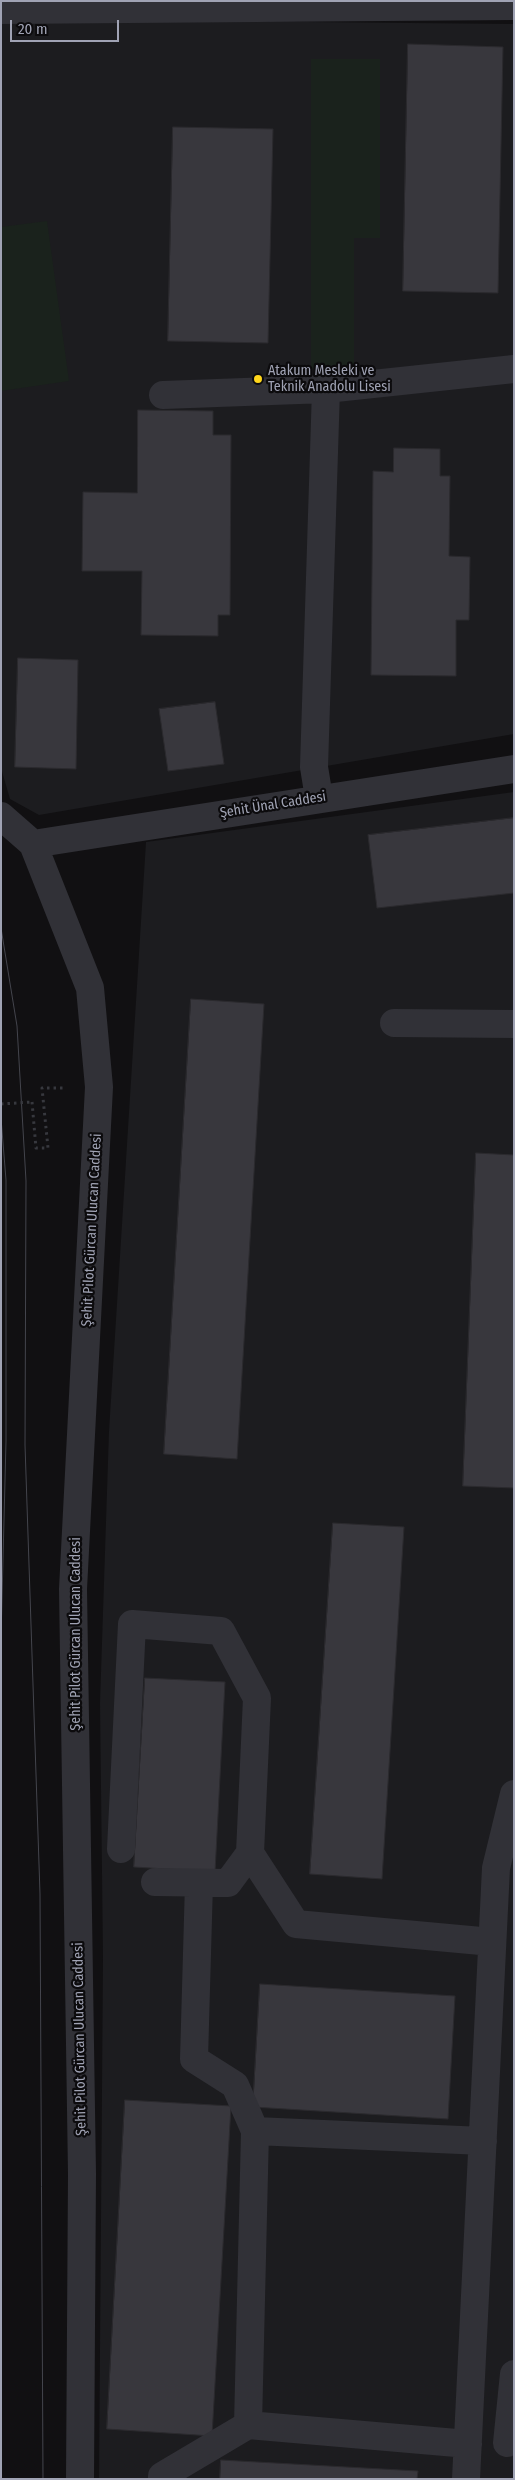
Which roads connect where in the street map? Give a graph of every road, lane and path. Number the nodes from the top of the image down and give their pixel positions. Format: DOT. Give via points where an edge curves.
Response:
graph roads {
  1 [pos="375,4"];
  2 [pos="514,6"];
  3 [pos="1,10"];
  4 [pos="514,370"];
  5 [pos="326,389"];
  6 [pos="164,395"];
  7 [pos="514,769"];
  8 [pos="319,798"];
  9 [pos="1,816"];
  10 [pos="33,844"];
  11 [pos="394,1023"];
  12 [pos="514,1024"];
  13 [pos="42,1088"];
  14 [pos="1,1104"];
  15 [pos="514,1794"];
  16 [pos="121,1849"];
  17 [pos="250,1853"];
  18 [pos="155,1882"];
  19 [pos="199,1883"];
  20 [pos="492,1942"];
  21 [pos="255,2131"];
  22 [pos="483,2141"];
  23 [pos="513,2387"];
  24 [pos="470,2391"];
  25 [pos="248,2426"];
  26 [pos="507,2443"];
  27 [pos="468,2444"];
  28 [pos="80,2479"];
  29 [pos="162,2479"];
  30 [pos="466,2479"];
  1 -- 2 [label="street"];
  1 -- 3 [label="street"];
  4 -- 5 [label="street"];
  5 -- 6 [label="street"];
  5 -- 8 [label="street" via="314,767"];
  7 -- 8 [label="street, Şehit Ünal Caddesi"];
  8 -- 10 [label="street, Şehit Ünal Caddesi"];
  9 -- 10 [label="street, Şehit Pilot Gürcan Ulucan Caddesi"];
  10 -- 28 [label="street, Şehit Pilot Gürcan Ulucan Caddesi" via="90,988 99,1088 73,1589 82,2174"];
  11 -- 12 [label="street"];
  13 -- 14 [label="path, bridge" via="48,1148 36,1148 32,1102"];
  15 -- 20 [label="street" via="496,1868"];
  16 -- 17 [label="street" via="132,1624 221,1631 257,1698"];
  17 -- 19 [label="street" via="228,1883"];
  17 -- 20 [label="street" via="296,1924"];
  18 -- 19 [label="street"];
  19 -- 21 [label="street" via="194,2059 235,2085"];
  20 -- 22 [label="street"];
  21 -- 22 [label="street"];
  21 -- 25 [label="street"];
  22 -- 24 [label="street"];
  23 -- 24 [label="street"];
  23 -- 26 [label="street"];
  24 -- 27 [label="street"];
  25 -- 27 [label="street"];
  25 -- 29 [label="street" via="162,2476"];
  27 -- 30 [label="street"];
}
